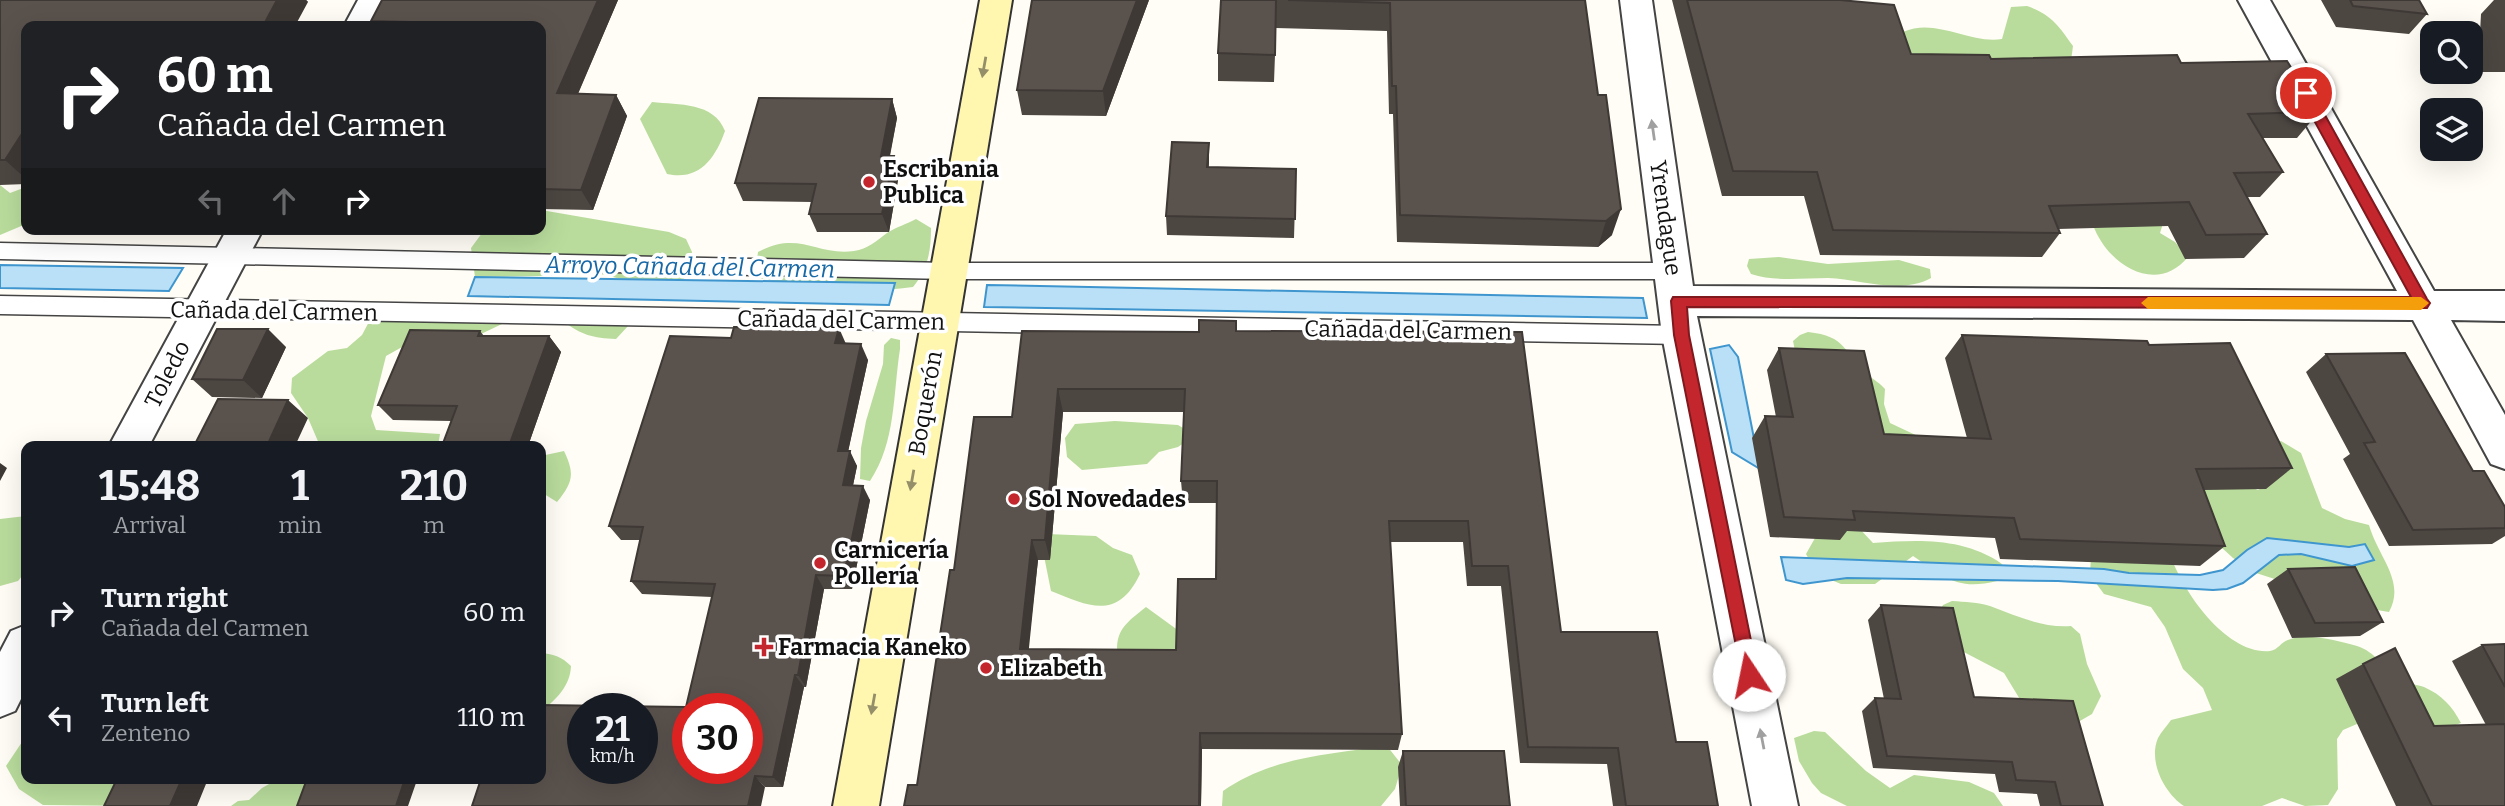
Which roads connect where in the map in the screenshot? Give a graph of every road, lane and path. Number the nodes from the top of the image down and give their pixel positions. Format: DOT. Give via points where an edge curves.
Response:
graph roads {
  1 [pos="374,0"];
  2 [pos="996,0"];
  3 [pos="1636,0"];
  4 [pos="2254,0"];
  5 [pos="363,21"];
  6 [pos="237,243"];
  7 [pos="0,251"];
  8 [pos="943,298"];
  9 [pos="1677,302"];
  10 [pos="2422,303"];
  11 [pos="0,305"];
  12 [pos="2505,306"];
  13 [pos="200,309"];
  14 [pos="133,441"];
  15 [pos="2505,452"];
  16 [pos="21,655"];
  17 [pos="0,696"];
  18 [pos="856,806"];
  19 [pos="1775,806"];
  1 -- 5 [label="street"];
  2 -- 8 [label="street, Boquerón, one-way"];
  9 -- 3 [label="street, Yrendague, one-way"];
  4 -- 10 [label="street"];
  6 -- 7 [label="lane"];
  6 -- 8 [label="lane"];
  6 -- 13 [label="street, Toledo"];
  8 -- 9 [label="lane, Cañada del Carmen"];
  8 -- 9 [label="lane"];
  8 -- 13 [label="lane, Cañada del Carmen"];
  8 -- 18 [label="street, Boquerón, one-way"];
  9 -- 10 [label="street, Cañada del Carmen"];
  19 -- 9 [label="street, Yrendague, one-way"];
  10 -- 12 [label="street, Cañada del Carmen"];
  10 -- 15 [label="street"];
  11 -- 13 [label="lane, Cañada del Carmen"];
  13 -- 14 [label="street, Toledo"];
  16 -- 17 [label="street"];
}
